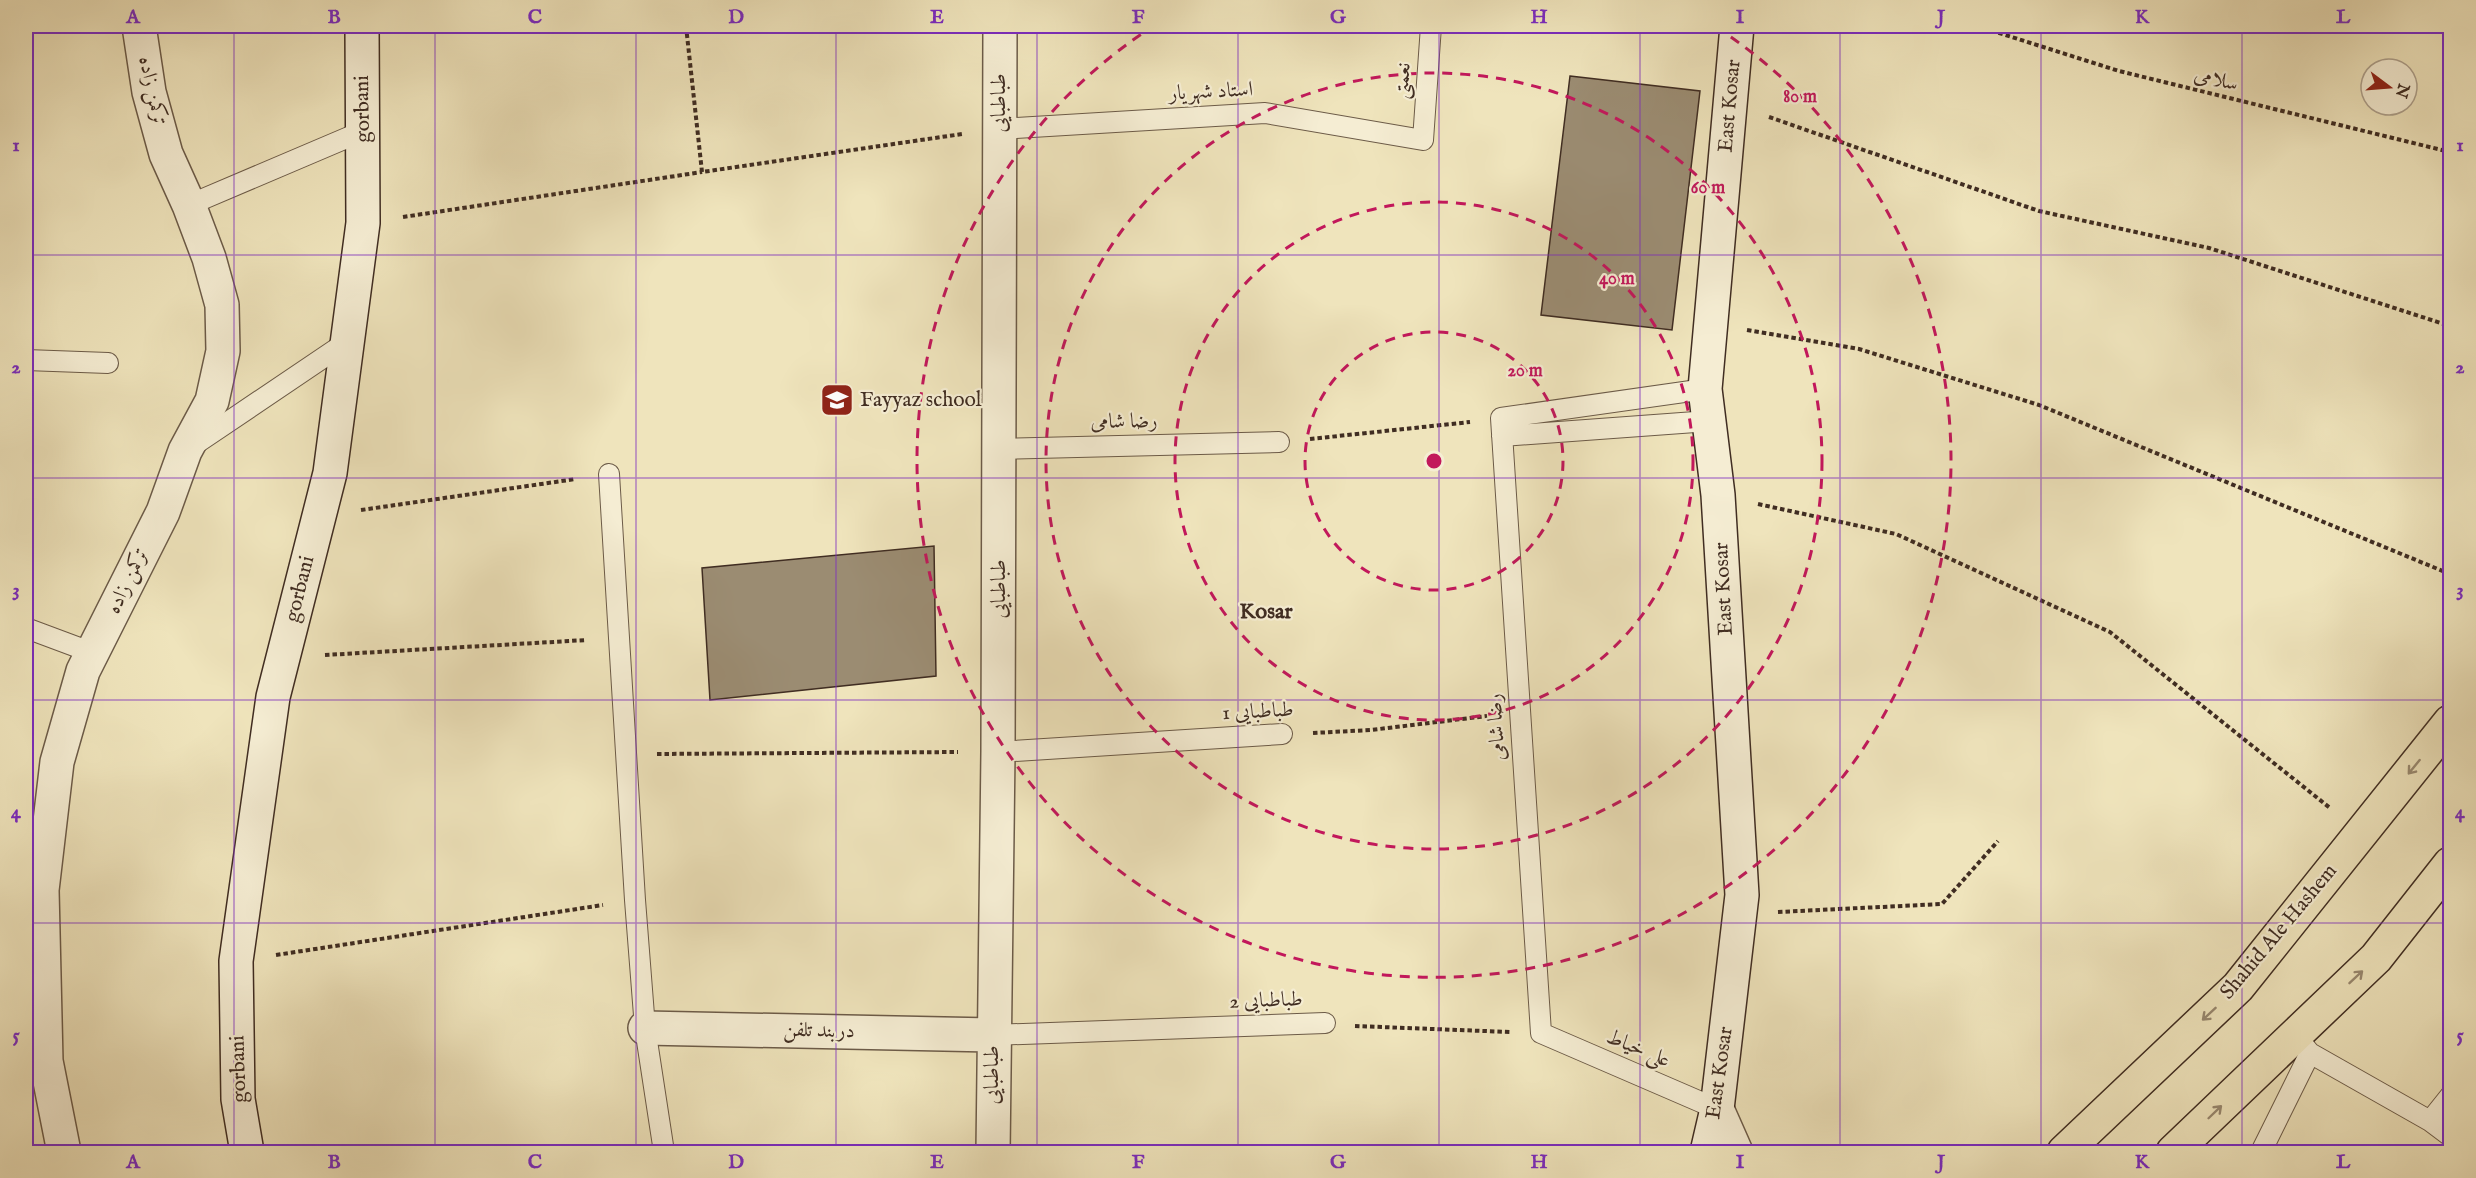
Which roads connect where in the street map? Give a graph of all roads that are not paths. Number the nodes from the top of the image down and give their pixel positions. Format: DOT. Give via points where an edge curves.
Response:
graph roads {
  1 [pos="139,26"];
  2 [pos="362,26"];
  3 [pos="1000,26"];
  4 [pos="1431,26"];
  5 [pos="1737,26"];
  6 [pos="999,129"];
  7 [pos="363,131"];
  8 [pos="1423,140"];
  9 [pos="189,205"];
  10 [pos="348,341"];
  11 [pos="26,360"];
  12 [pos="108,363"];
  13 [pos="1707,405"];
  14 [pos="1502,427"];
  15 [pos="1280,442"];
  16 [pos="1000,449"];
  17 [pos="185,451"];
  18 [pos="609,474"];
  19 [pos="26,628"];
  20 [pos="93,653"];
  21 [pos="2451,722"];
  22 [pos="1282,734"];
  23 [pos="998,752"];
  24 [pos="37,828"];
  25 [pos="2451,864"];
  26 [pos="1325,1023"];
  27 [pos="645,1028"];
  28 [pos="1541,1033"];
  29 [pos="992,1035"];
  30 [pos="2302,1044"];
  31 [pos="2451,1096"];
  32 [pos="1717,1109"];
  33 [pos="2430,1121"];
  34 [pos="2451,1136"];
  35 [pos="64,1152"];
  36 [pos="247,1152"];
  37 [pos="664,1152"];
  38 [pos="993,1152"];
  39 [pos="1707,1152"];
  40 [pos="1736,1152"];
  41 [pos="2064,1152"];
  42 [pos="2173,1152"];
  43 [pos="2261,1152"];
  1 -- 9 [label="street, ترکمن زاده" via="149,92 166,154"];
  2 -- 7 [label="street, gorbani"];
  3 -- 6 [label="street, طباطبایی"];
  4 -- 8 [label="lane, نعمتی"];
  5 -- 13 [label="street, East Kosar"];
  6 -- 8 [label="lane, استاد شهریار" via="1265,113"];
  6 -- 16 [label="street, طباطبایی"];
  7 -- 9 [label="lane"];
  7 -- 10 [label="street, gorbani" via="363,223"];
  9 -- 17 [label="street, ترکمن زاده" via="222,305 223,351 212,401"];
  10 -- 17 [label="lane"];
  10 -- 36 [label="street, gorbani" via="330,473 273,697 236,961 238,1099"];
  11 -- 12 [label="lane"];
  13 -- 14 [label="lane"];
  13 -- 14 [label="lane"];
  13 -- 32 [label="street, East Kosar" via="1718,495 1743,895"];
  14 -- 28 [label="lane, رضا شامی"];
  15 -- 16 [label="lane, رضا شامی"];
  16 -- 23 [label="street, طباطبایی"];
  17 -- 20 [label="street, ترکمن زاده" via="163,512"];
  18 -- 27 [label="lane" via="624,754"];
  19 -- 20 [label="lane"];
  20 -- 24 [label="street, ترکمن زاده" via="83,671"];
  21 -- 41 [label="main road, Shahid Ale Hashem, one-way" via="2238,987"];
  22 -- 23 [label="lane, طباطبایی 1"];
  23 -- 29 [label="street, طباطبایی"];
  24 -- 35 [label="street, ترکمن زاده" via="46,1061"];
  30 -- 25 [label="main road, one-way"];
  26 -- 29 [label="lane, طباطبایی 2"];
  27 -- 29 [label="street, دربند تلفن"];
  27 -- 37 [label="lane"];
  28 -- 32 [label="lane, علی خیاط"];
  29 -- 38 [label="street, طباطبایی"];
  30 -- 33 [label="lane"];
  42 -- 30 [label="main road, one-way"];
  30 -- 43 [label="lane"];
  31 -- 33 [label="lane"];
  32 -- 39 [label="street, East Kosar"];
  32 -- 40 [label="street"];
  33 -- 34 [label="lane"];
}
